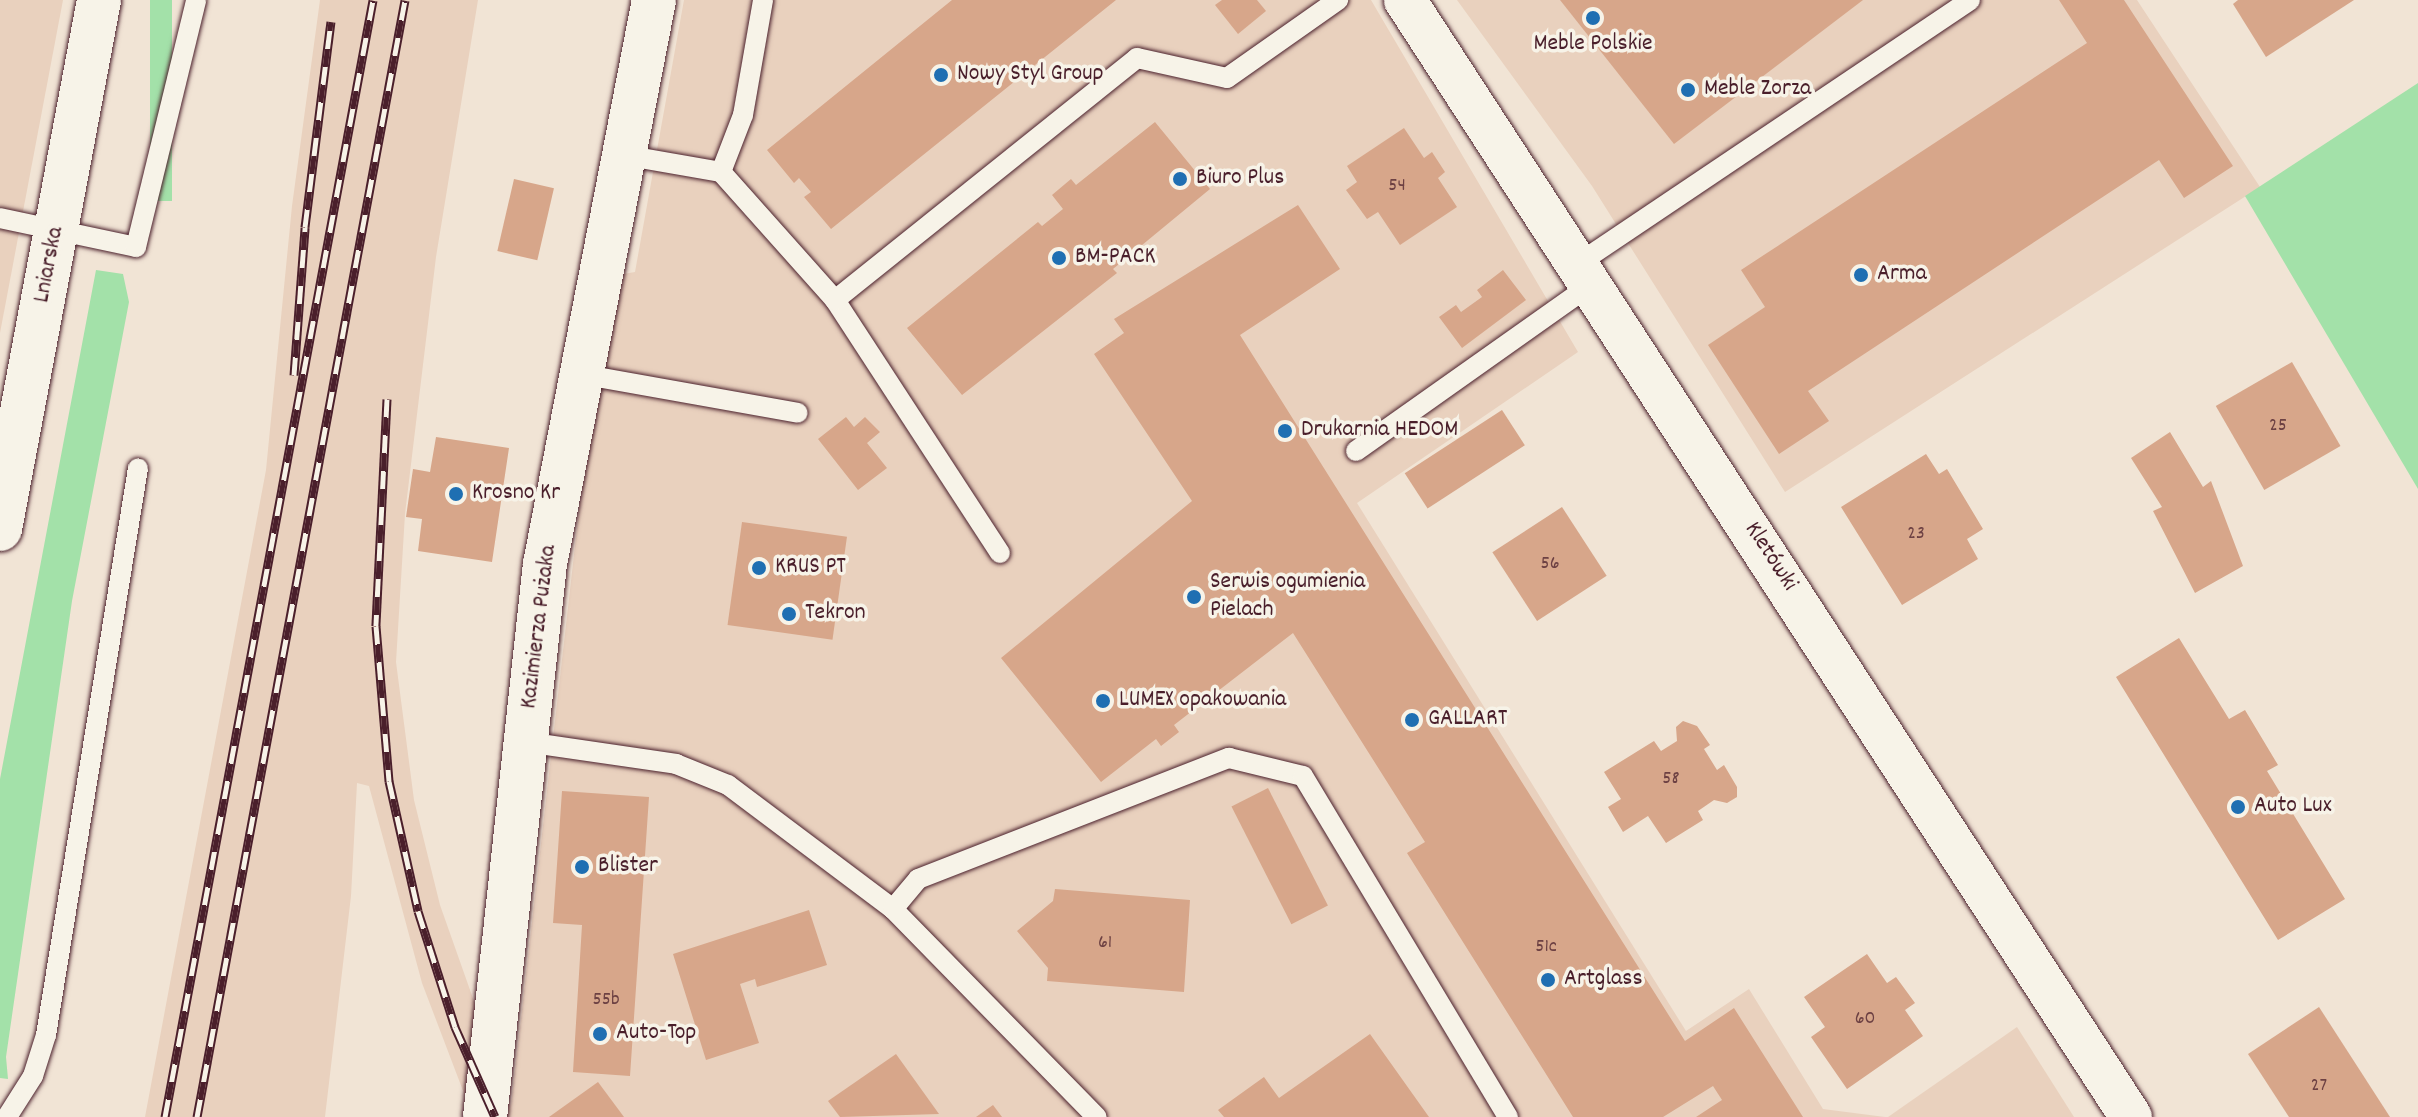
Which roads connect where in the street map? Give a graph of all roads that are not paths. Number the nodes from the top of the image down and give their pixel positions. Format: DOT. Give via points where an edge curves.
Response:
graph roads {
  1 [pos="99,0"];
  2 [pos="196,0"];
  3 [pos="654,0"];
  4 [pos="763,0"];
  5 [pos="1338,0"];
  6 [pos="1405,0"];
  7 [pos="1970,0"];
  8 [pos="624,155"];
  9 [pos="721,172"];
  10 [pos="0,218"];
  11 [pos="56,230"];
  12 [pos="1586,273"];
  13 [pos="835,300"];
  14 [pos="580,374"];
  15 [pos="798,413"];
  16 [pos="1356,451"];
  17 [pos="138,468"];
  18 [pos="0,529"];
  19 [pos="1000,553"];
  20 [pos="526,742"];
  21 [pos="893,909"];
  22 [pos="7,1117"];
  23 [pos="485,1117"];
  24 [pos="1097,1117"];
  25 [pos="1508,1117"];
  26 [pos="2131,1117"];
  1 -- 11 [label="street, Lniarska"];
  2 -- 11 [label="lane" via="136,247"];
  3 -- 8 [label="street, Kazimierza Pużaka"];
  4 -- 9 [label="lane" via="743,115"];
  5 -- 13 [label="lane" via="1227,78 1137,58"];
  6 -- 12 [label="street, Kletówki"];
  7 -- 12 [label="lane"];
  8 -- 9 [label="lane"];
  8 -- 14 [label="street, Kazimierza Pużaka"];
  9 -- 13 [label="lane"];
  10 -- 11 [label="lane"];
  11 -- 18 [label="street, Lniarska"];
  12 -- 16 [label="lane"];
  12 -- 26 [label="street, Kletówki"];
  13 -- 19 [label="lane"];
  14 -- 15 [label="lane"];
  14 -- 20 [label="street, Kazimierza Pużaka" via="545,564"];
  17 -- 22 [label="lane" via="46,1035 33,1076"];
  20 -- 21 [label="lane" via="676,764 728,785"];
  20 -- 23 [label="street, Kazimierza Pużaka"];
  21 -- 24 [label="lane"];
  21 -- 25 [label="lane" via="918,879 1229,758 1303,776"];
}
